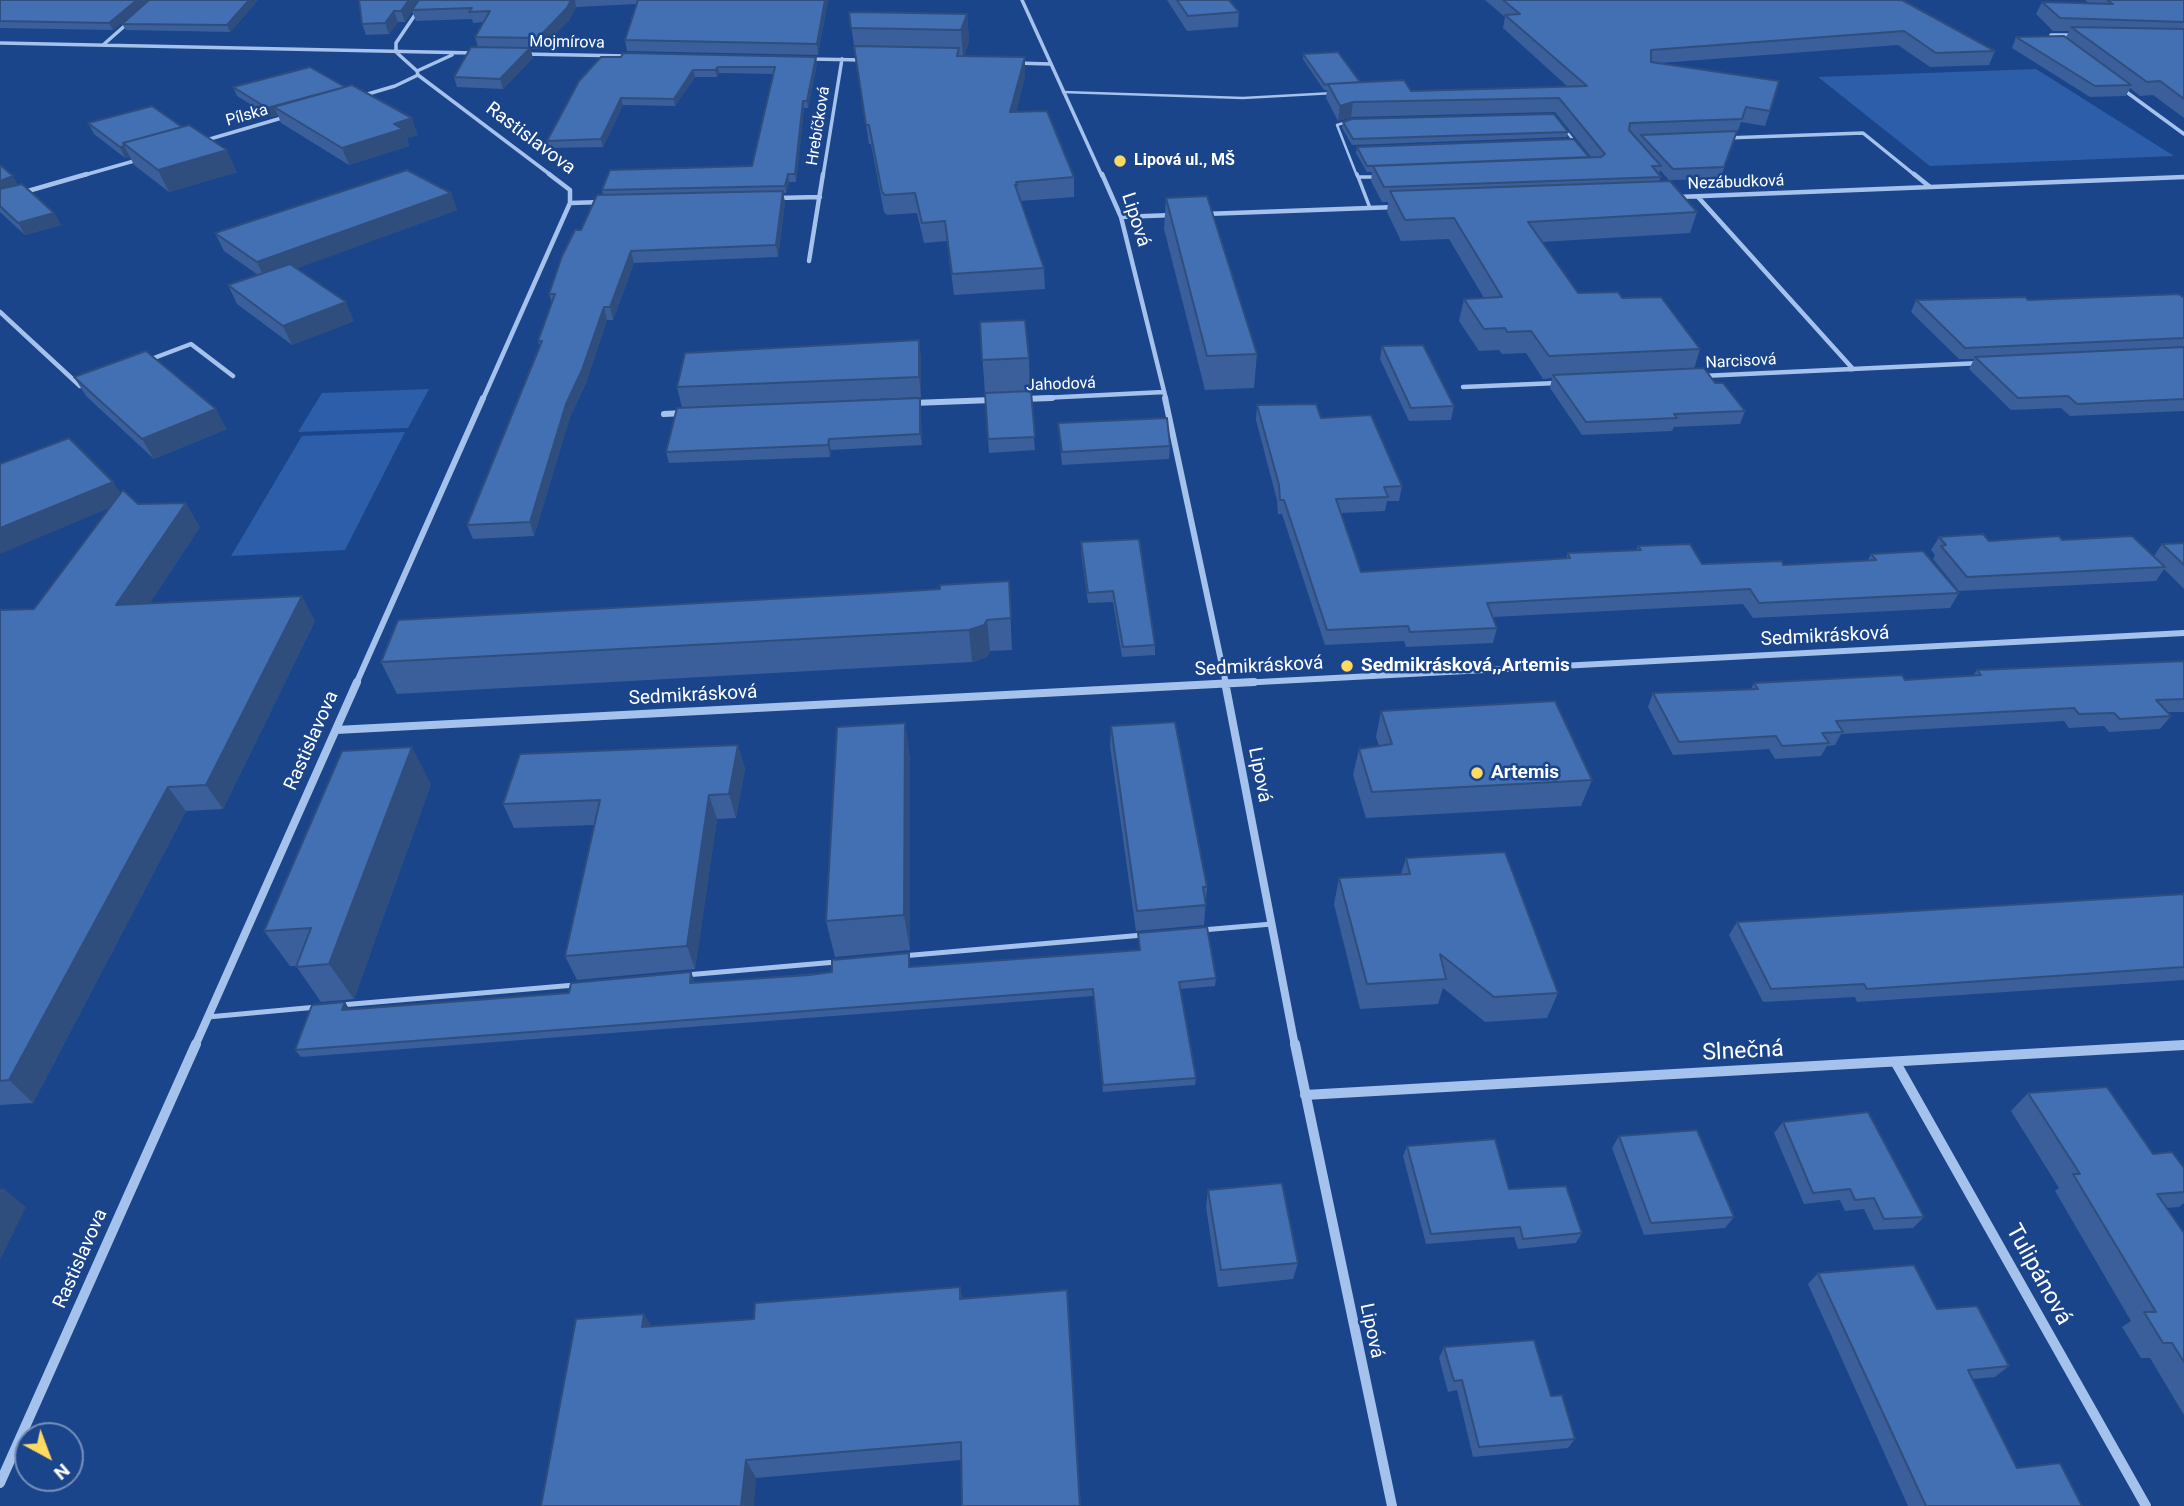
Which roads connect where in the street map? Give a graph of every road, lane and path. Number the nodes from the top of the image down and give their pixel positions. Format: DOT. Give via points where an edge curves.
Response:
graph roads {
  1 [pos="425,0"];
  2 [pos="1022,0"];
  3 [pos="135,16"];
  4 [pos="2077,36"];
  5 [pos="0,43"];
  6 [pos="2062,43"];
  7 [pos="103,45"];
  8 [pos="396,51"];
  9 [pos="456,53"];
  10 [pos="482,53"];
  11 [pos="520,54"];
  12 [pos="640,56"];
  13 [pos="802,59"];
  14 [pos="842,59"];
  15 [pos="869,60"];
  16 [pos="1005,63"];
  17 [pos="1051,64"];
  18 [pos="417,73"];
  19 [pos="2117,85"];
  20 [pos="1063,92"];
  21 [pos="1340,92"];
  22 [pos="356,97"];
  23 [pos="290,116"];
  24 [pos="1351,121"];
  25 [pos="1561,124"];
  26 [pos="2184,134"];
  27 [pos="1725,138"];
  28 [pos="1575,141"];
  29 [pos="198,142"];
  30 [pos="1561,142"];
  31 [pos="1582,150"];
  32 [pos="145,158"];
  33 [pos="1384,176"];
  34 [pos="1358,177"];
  35 [pos="2184,177"];
  36 [pos="1931,187"];
  37 [pos="1669,188"];
  38 [pos="13,195"];
  39 [pos="820,197"];
  40 [pos="1698,197"];
  41 [pos="765,198"];
  42 [pos="611,202"];
  43 [pos="570,203"];
  44 [pos="1405,207"];
  45 [pos="1370,208"];
  46 [pos="1192,214"];
  47 [pos="1178,215"];
  48 [pos="1121,217"];
  49 [pos="809,261"];
  50 [pos="0,312"];
  51 [pos="142,363"];
  52 [pos="1991,363"];
  53 [pos="1853,369"];
  54 [pos="233,376"];
  55 [pos="1700,376"];
  56 [pos="92,381"];
  57 [pos="1560,383"];
  58 [pos="1463,387"];
  59 [pos="1164,392"];
  60 [pos="1011,399"];
  61 [pos="998,400"];
  62 [pos="900,404"];
  63 [pos="692,413"];
  64 [pos="664,414"];
  65 [pos="2184,633"];
  66 [pos="1226,685"];
  67 [pos="336,730"];
  68 [pos="1272,924"];
  69 [pos="1189,931"];
  70 [pos="1147,934"];
  71 [pos="899,956"];
  72 [pos="844,961"];
  73 [pos="678,976"];
  74 [pos="581,984"];
  75 [pos="208,1017"];
  76 [pos="2184,1045"];
  77 [pos="1896,1063"];
  78 [pos="1305,1096"];
  79 [pos="0,1483"];
  80 [pos="1392,1506"];
  81 [pos="2146,1506"];
  1 -- 8 [label="street" via="396,43"];
  2 -- 17 [label="street, Lipová"];
  3 -- 7 [label="street"];
  4 -- 6 [label="street" via="2051,35"];
  5 -- 7 [label="street"];
  7 -- 8 [label="street"];
  8 -- 9 [label="street"];
  8 -- 18 [label="street, Rastislavova"];
  9 -- 10 [label="street"];
  9 -- 18 [label="street"];
  11 -- 12 [label="street, Mojmírova"];
  13 -- 14 [label="street"];
  14 -- 15 [label="street"];
  14 -- 39 [label="street, Hrebíčková"];
  16 -- 17 [label="street"];
  17 -- 20 [label="street, Lipová"];
  18 -- 22 [label="street" via="395,86"];
  18 -- 43 [label="street, Rastislavova" via="570,191"];
  19 -- 26 [label="street"];
  20 -- 21 [label="lane" via="1243,98"];
  20 -- 48 [label="street, Lipová"];
  23 -- 29 [label="street, Pílska"];
  24 -- 34 [label="lane" via="1337,125"];
  25 -- 28 [label="lane"];
  27 -- 36 [label="street" via="1863,133"];
  28 -- 30 [label="lane"];
  28 -- 31 [label="lane"];
  32 -- 38 [label="street"];
  33 -- 34 [label="lane"];
  34 -- 45 [label="lane"];
  35 -- 36 [label="street, Nezábudková"];
  36 -- 40 [label="street, Nezábudková"];
  37 -- 40 [label="street, Nezábudková" via="1677,198"];
  39 -- 41 [label="street"];
  39 -- 49 [label="street, Hrebíčková"];
  40 -- 53 [label="street"];
  42 -- 43 [label="street"];
  43 -- 67 [label="street, Rastislavova"];
  44 -- 45 [label="street"];
  45 -- 46 [label="street"];
  47 -- 48 [label="street"];
  48 -- 59 [label="street, Lipová"];
  50 -- 56 [label="street" via="80,386"];
  51 -- 54 [label="street" via="191,344"];
  52 -- 53 [label="street, Narcisová"];
  53 -- 55 [label="street, Narcisová"];
  57 -- 58 [label="street"];
  59 -- 60 [label="street, Jahodová"];
  59 -- 66 [label="street, Lipová"];
  61 -- 62 [label="street"];
  63 -- 64 [label="street"];
  65 -- 66 [label="street, Sedmikrásková"];
  66 -- 67 [label="street, Sedmikrásková"];
  66 -- 68 [label="street, Lipová"];
  67 -- 75 [label="street, Rastislavova"];
  68 -- 69 [label="lane"];
  68 -- 78 [label="street, Lipová"];
  70 -- 71 [label="lane"];
  72 -- 73 [label="lane"];
  74 -- 75 [label="lane"];
  75 -- 79 [label="street, Rastislavova"];
  76 -- 77 [label="street, Slnečná"];
  77 -- 78 [label="street, Slnečná"];
  77 -- 81 [label="street, Tulipánová"];
  78 -- 80 [label="street, Lipová"];
}
